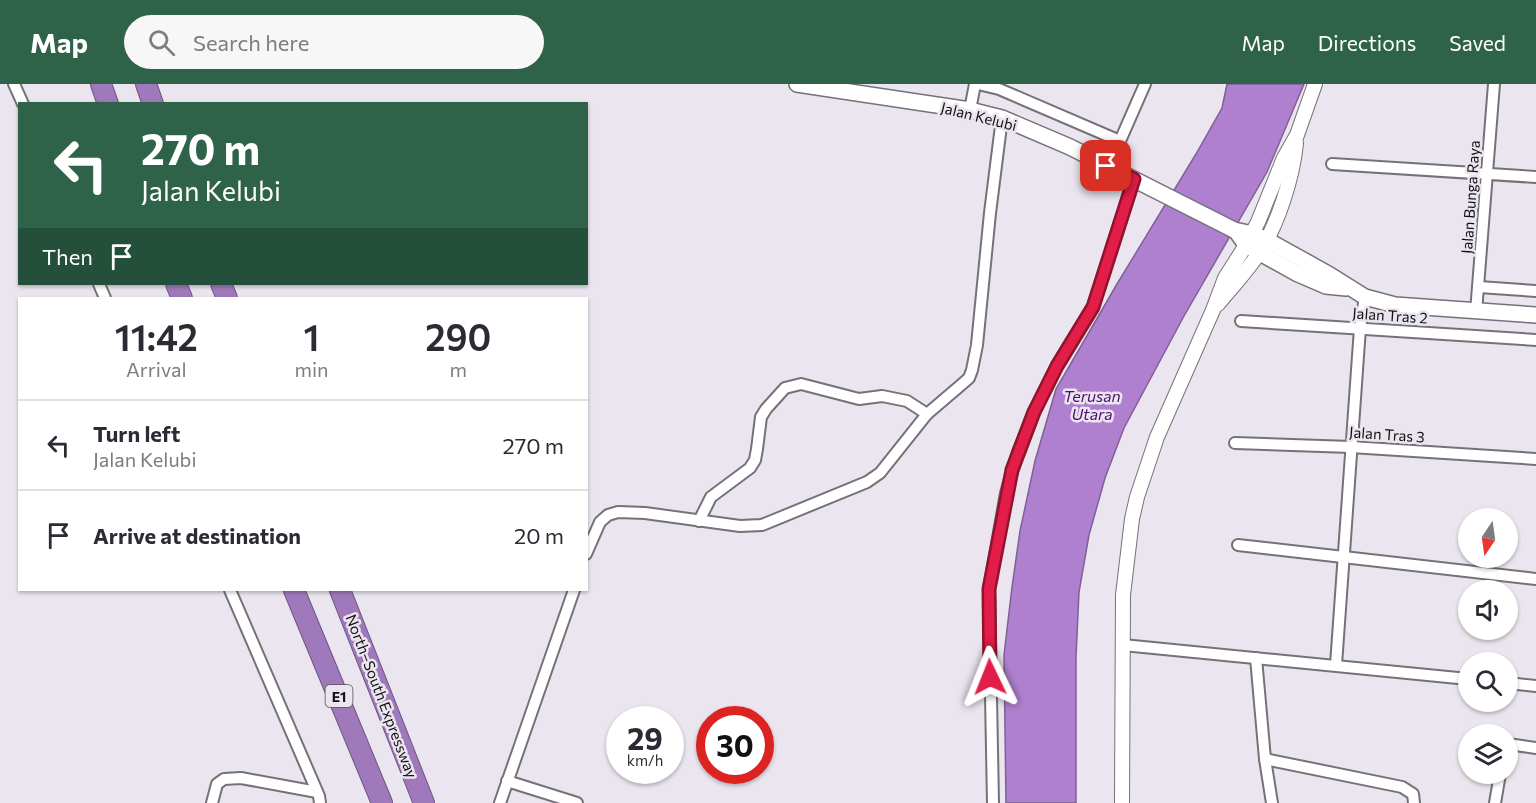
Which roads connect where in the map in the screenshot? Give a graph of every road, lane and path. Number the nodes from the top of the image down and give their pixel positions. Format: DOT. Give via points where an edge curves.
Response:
graph roads {
  1 [pos="14,84"];
  2 [pos="101,84"];
  3 [pos="146,84"];
  4 [pos="796,84"];
  5 [pos="976,84"];
  6 [pos="1145,84"];
  7 [pos="1315,84"];
  8 [pos="1494,84"];
  9 [pos="1000,86"];
  10 [pos="22,102"];
  11 [pos="107,102"];
  12 [pos="152,102"];
  13 [pos="970,110"];
  14 [pos="1002,118"];
  15 [pos="1120,141"];
  16 [pos="1332,164"];
  17 [pos="1106,166"];
  18 [pos="1487,174"];
  19 [pos="1536,177"];
  20 [pos="1134,179"];
  21 [pos="1256,243"];
  22 [pos="1479,287"];
  23 [pos="1536,291"];
  24 [pos="1365,297"];
  25 [pos="1476,312"];
  26 [pos="1536,315"];
  27 [pos="1241,321"];
  28 [pos="1360,328"];
  29 [pos="1536,340"];
  30 [pos="927,414"];
  31 [pos="1235,443"];
  32 [pos="1350,447"];
  33 [pos="1536,459"];
  34 [pos="699,521"];
  35 [pos="1238,545"];
  36 [pos="588,549"];
  37 [pos="1343,558"];
  38 [pos="1536,579"];
  39 [pos="230,591"];
  40 [pos="294,591"];
  41 [pos="340,591"];
  42 [pos="574,591"];
  43 [pos="1123,645"];
  44 [pos="1256,657"];
  45 [pos="1336,665"];
  46 [pos="1458,678"];
  47 [pos="1518,684"];
  48 [pos="1536,686"];
  49 [pos="1518,745"];
  50 [pos="1536,748"];
  51 [pos="1265,759"];
  52 [pos="507,781"];
  53 [pos="1498,784"];
  54 [pos="319,797"];
  55 [pos="212,803"];
  56 [pos="382,803"];
  57 [pos="424,803"];
  58 [pos="500,803"];
  59 [pos="577,803"];
  60 [pos="993,803"];
  61 [pos="1122,803"];
  62 [pos="1272,803"];
  63 [pos="1414,803"];
  64 [pos="1495,803"];
  1 -- 10 [label="street"];
  2 -- 11 [label="highway"];
  3 -- 12 [label="highway"];
  4 -- 13 [label="main road, Jalan Kelubi"];
  5 -- 9 [label="street"];
  5 -- 13 [label="street"];
  6 -- 15 [label="street"];
  7 -- 21 [label="street" via="1297,135 1284,158"];
  8 -- 18 [label="street, Jalan Bunga Raya"];
  9 -- 15 [label="street"];
  13 -- 14 [label="main road, Jalan Kelubi"];
  14 -- 17 [label="main road, Jalan Kelubi"];
  14 -- 30 [label="street" via="972,370 969,378"];
  15 -- 17 [label="street"];
  16 -- 18 [label="street"];
  17 -- 20 [label="main road, Jalan Kelubi"];
  18 -- 19 [label="street"];
  18 -- 22 [label="street, Jalan Bunga Raya"];
  20 -- 21 [label="main road, Jalan Kelubi"];
  20 -- 60 [label="street" via="1093,307 1034,412 1006,493 989,589"];
  21 -- 24 [label="main road, Jalan Kelubi" via="1330,275"];
  21 -- 43 [label="street" via="1213,310 1157,437 1137,497 1126,562"];
  22 -- 23 [label="street"];
  22 -- 25 [label="street, Jalan Bunga Raya"];
  24 -- 25 [label="main road, Jalan Kelubi" via="1395,305"];
  24 -- 28 [label="street"];
  25 -- 26 [label="main road, Jalan Kelubi"];
  27 -- 28 [label="street, Jalan Tras 2"];
  28 -- 29 [label="street, Jalan Tras 2"];
  28 -- 32 [label="street"];
  30 -- 34 [label="street" via="880,474 867,482 762,525"];
  30 -- 34 [label="street" via="907,401 882,396 859,399 801,384 785,388 761,417 755,460 750,468 711,497"];
  31 -- 32 [label="street, Jalan Tras 3"];
  32 -- 33 [label="street, Jalan Tras 3"];
  32 -- 37 [label="street"];
  34 -- 36 [label="street" via="618,512 600,522"];
  35 -- 37 [label="street"];
  37 -- 38 [label="street"];
  37 -- 45 [label="street"];
  39 -- 54 [label="street"];
  40 -- 56 [label="highway, E1"];
  41 -- 57 [label="highway, North–South Expressway"];
  42 -- 52 [label="street"];
  43 -- 44 [label="street"];
  43 -- 61 [label="street"];
  44 -- 45 [label="street"];
  44 -- 51 [label="street"];
  45 -- 46 [label="street"];
  47 -- 48 [label="street"];
  49 -- 50 [label="street"];
  51 -- 62 [label="street"];
  51 -- 63 [label="street" via="1402,787 1413,794"];
  52 -- 58 [label="street"];
  52 -- 59 [label="street"];
  53 -- 64 [label="street"];
  54 -- 55 [label="street" via="228,778 217,784"];
}
